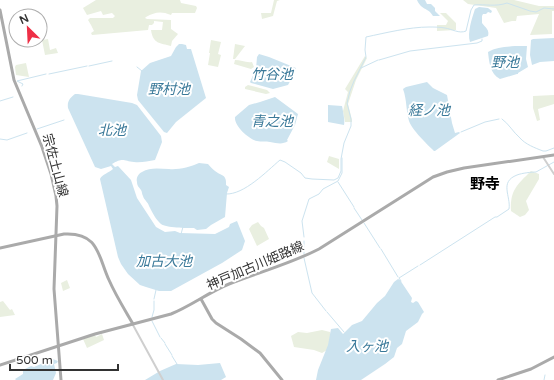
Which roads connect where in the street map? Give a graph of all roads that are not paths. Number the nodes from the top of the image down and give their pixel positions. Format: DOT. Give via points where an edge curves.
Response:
graph roads {
  1 [pos="0,10"];
  2 [pos="554,155"];
  3 [pos="543,157"];
  4 [pos="554,174"];
  5 [pos="56,236"];
  6 [pos="0,248"];
  7 [pos="201,299"];
  8 [pos="133,324"];
  9 [pos="58,346"];
  10 [pos="554,357"];
  11 [pos="0,365"];
  12 [pos="62,380"];
  13 [pos="163,380"];
  14 [pos="282,380"];
  15 [pos="498,380"];
  1 -- 5 [label="main road, 宗佐土山線" via="14,80 51,174 56,200"];
  2 -- 3 [label="main road, 神戸加古川姫路線"];
  3 -- 4 [label="street"];
  3 -- 7 [label="main road, 神戸加古川姫路線" via="464,168 433,177 305,256 236,281"];
  5 -- 6 [label="main road"];
  5 -- 8 [label="main road" via="79,235 95,246 109,280"];
  5 -- 9 [label="main road, 宗佐土山線" via="54,289"];
  7 -- 8 [label="main road, 神戸加古川姫路線" via="171,314"];
  7 -- 14 [label="main road" via="212,319 260,352"];
  8 -- 9 [label="main road, 神戸加古川姫路線"];
  8 -- 13 [label="street"];
  9 -- 11 [label="main road, 神戸加古川姫路線"];
  9 -- 12 [label="main road, 宗佐土山線"];
  10 -- 15 [label="main road" via="535,367"];
}
